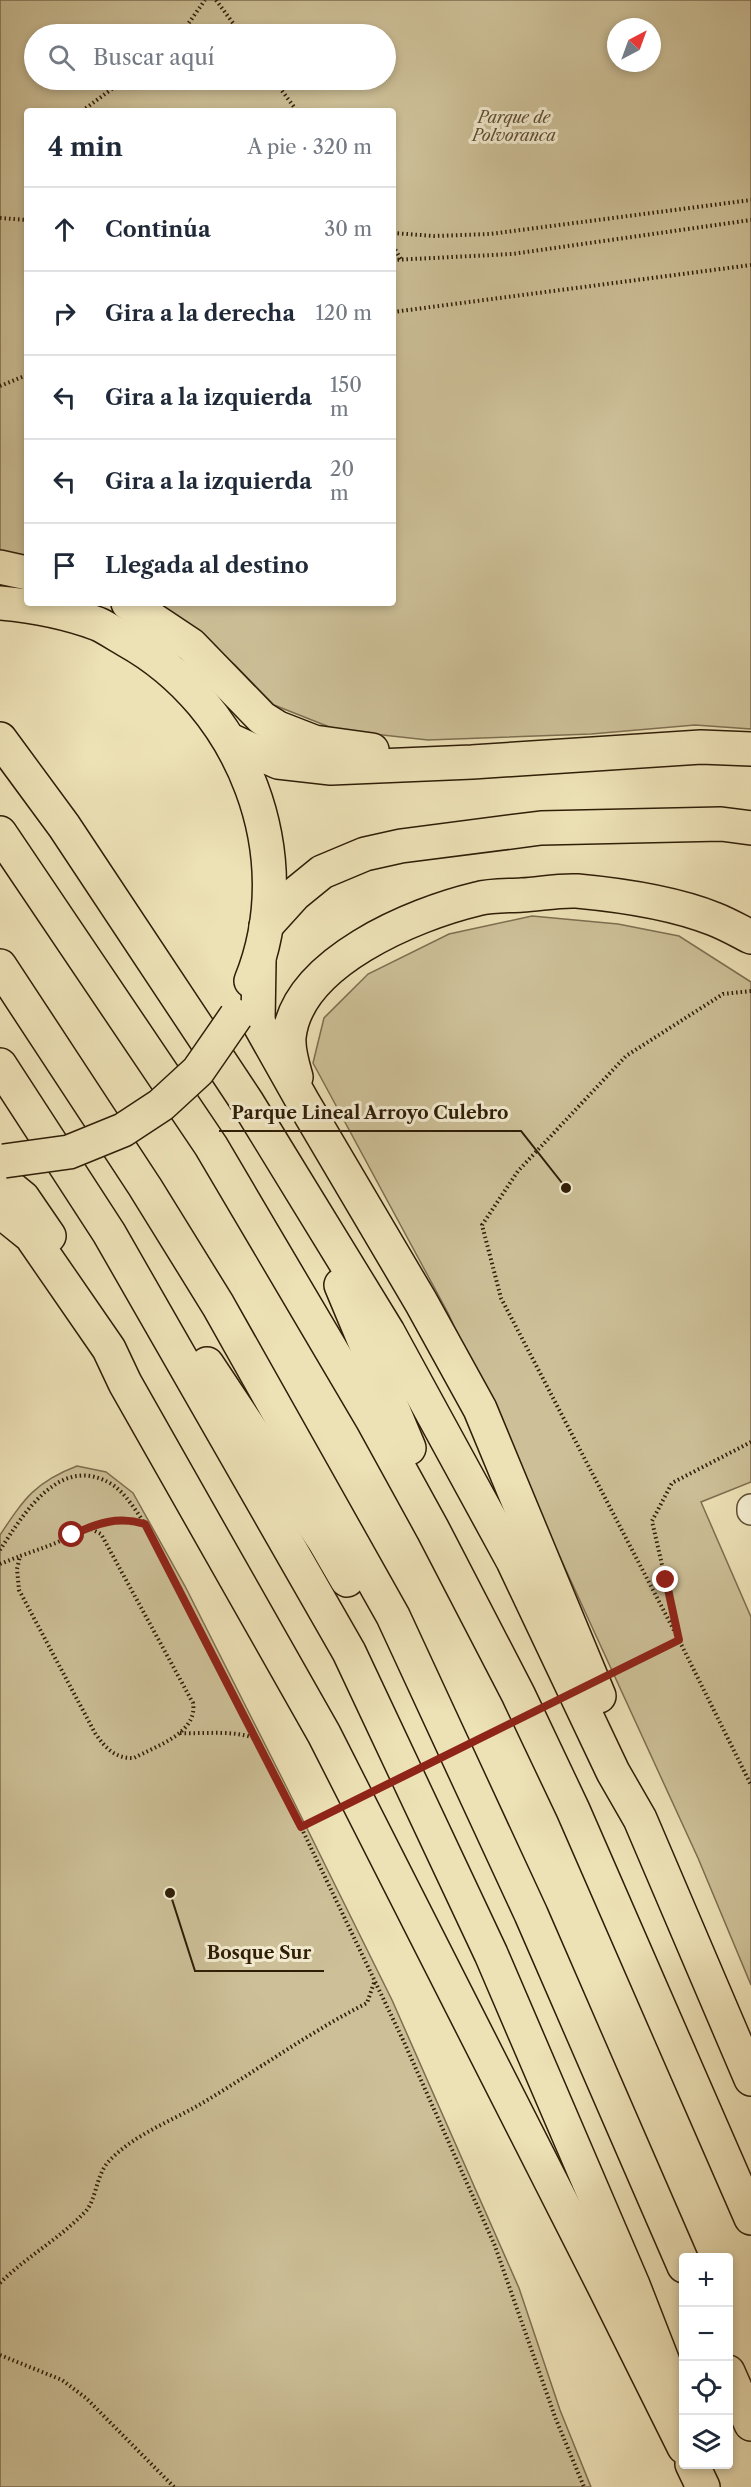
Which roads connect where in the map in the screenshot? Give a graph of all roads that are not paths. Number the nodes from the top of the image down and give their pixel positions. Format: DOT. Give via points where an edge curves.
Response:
graph roads {
  1 [pos="0,567"];
  2 [pos="24,572"];
  3 [pos="0,603"];
  4 [pos="24,605"];
  5 [pos="32,606"];
  6 [pos="132,606"];
  7 [pos="0,739"];
  8 [pos="230,740"];
  9 [pos="751,749"];
  10 [pos="472,762"];
  11 [pos="650,826"];
  12 [pos="751,828"];
  13 [pos="0,833"];
  14 [pos="751,843"];
  15 [pos="266,926"];
  16 [pos="751,937"];
  17 [pos="259,962"];
  18 [pos="0,966"];
  19 [pos="0,1065"];
  20 [pos="247,1102"];
  21 [pos="303,1102"];
  22 [pos="1,1167"];
  23 [pos="0,1211"];
  24 [pos="109,1233"];
  25 [pos="109,1349"];
  26 [pos="433,1530"];
  27 [pos="441,1721"];
  28 [pos="640,1819"];
  29 [pos="751,2079"];
  30 [pos="751,2218"];
  31 [pos="679,2254"];
  32 [pos="733,2381"];
  33 [pos="684,2415"];
  34 [pos="751,2424"];
  35 [pos="679,2437"];
  36 [pos="694,2469"];
  37 [pos="704,2469"];
  38 [pos="703,2487"];
  39 [pos="711,2487"];
  1 -- 2 [label="highway"];
  3 -- 4 [label="highway"];
  5 -- 8 [label="highway" via="99,625 151,654 195,693"];
  6 -- 10 [label="highway" via="191,645 249,707 278,728 322,744"];
  7 -- 20 [label="highway" via="64,826"];
  8 -- 10 [label="highway" via="278,762 331,768"];
  8 -- 15 [label="highway" via="259,809 269,862"];
  9 -- 10 [label="highway" via="701,747"];
  11 -- 12 [label="highway" via="721,824"];
  11 -- 14 [label="highway"];
  11 -- 15 [label="highway" via="541,828 365,854 322,872"];
  13 -- 26 [label="highway" via="211,1146"];
  15 -- 17 [label="highway"];
  16 -- 21 [label="highway" via="714,919 653,903 575,891 478,898 400,925 323,974 294,1016 289,1053"];
  17 -- 21 [label="highway" via="258,1022"];
  17 -- 22 [label="highway, bridge" via="236,1016 198,1071 161,1105 123,1130 69,1152"];
  18 -- 27 [label="highway" via="146,1187 218,1305 393,1616"];
  19 -- 24 [label="highway"];
  20 -- 26 [label="highway" via="339,1281 426,1490"];
  20 -- 28 [label="highway" via="394,1342 513,1562 613,1772"];
  21 -- 28 [label="highway" via="480,1410 634,1783"];
  22 -- 25 [label="highway" via="36,1215"];
  23 -- 25 [label="highway" via="31,1236"];
  24 -- 27 [label="highway" via="193,1342 325,1542 392,1654"];
  24 -- 33 [label="highway" via="349,1652 491,1954 633,2285"];
  25 -- 35 [label="highway" via="324,1734"];
  26 -- 30 [label="highway" via="573,1810"];
  27 -- 31 [label="highway" via="531,1914"];
  28 -- 29 [label="highway"];
  32 -- 34 [label="highway"];
  36 -- 38 [label="highway"];
  37 -- 39 [label="highway"];
}
